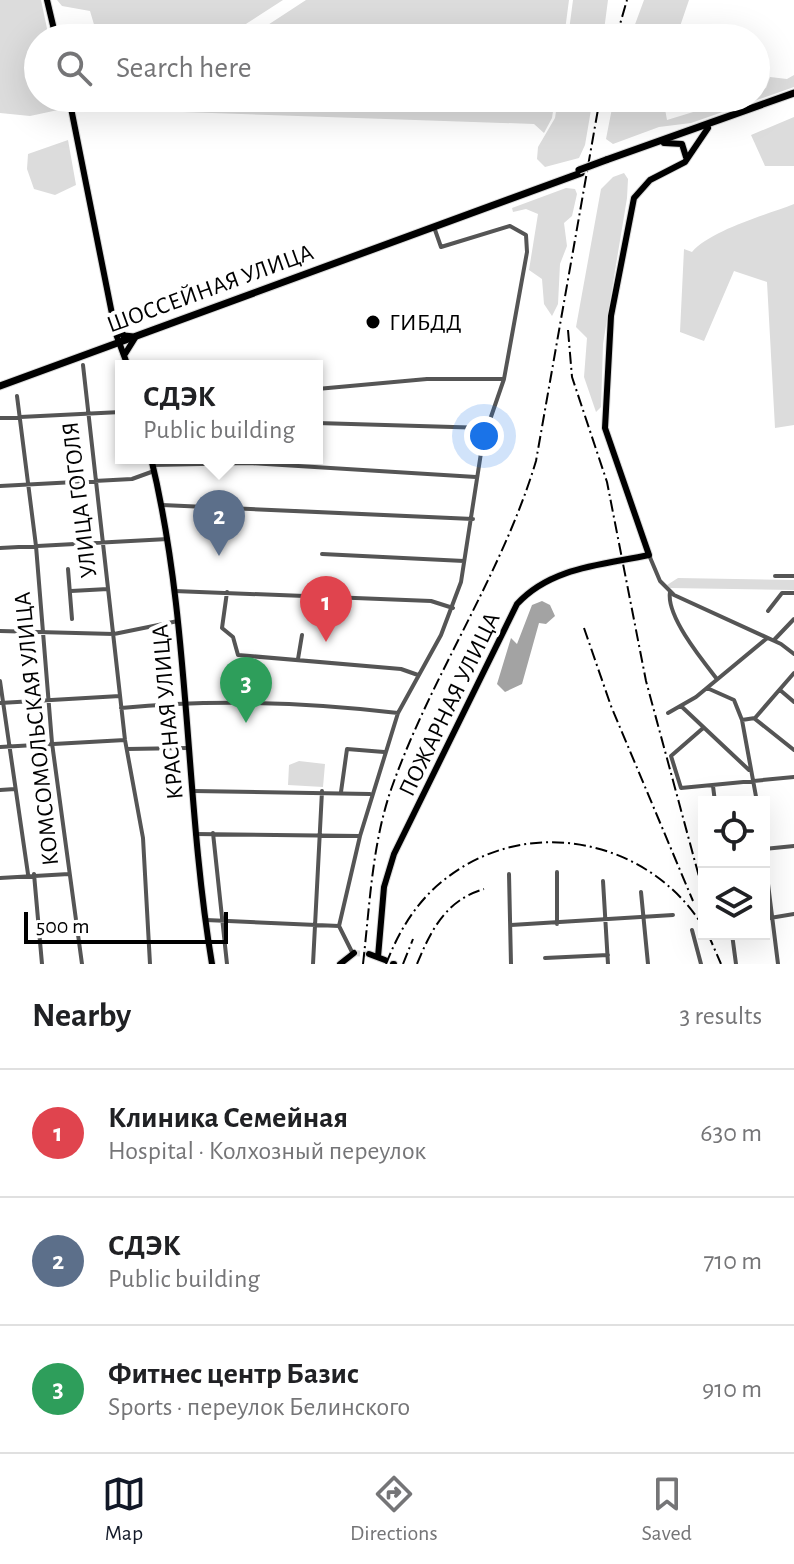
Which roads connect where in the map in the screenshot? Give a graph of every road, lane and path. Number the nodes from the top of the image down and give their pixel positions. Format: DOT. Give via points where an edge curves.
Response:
graph roads {
  1 [pos="47,0"];
  2 [pos="53,24"];
  3 [pos="794,95"];
  4 [pos="770,104"];
  5 [pos="770,104"];
  6 [pos="72,112"];
  7 [pos="746,112"];
  8 [pos="750,112"];
  9 [pos="708,128"];
  10 [pos="664,143"];
  11 [pos="606,162"];
  12 [pos="685,162"];
  13 [pos="434,227"];
  14 [pos="116,326"];
  15 [pos="136,337"];
  16 [pos="107,347"];
  17 [pos="123,353"];
  18 [pos="83,365"];
  19 [pos="504,379"];
  20 [pos="0,386"];
  21 [pos="323,388"];
  22 [pos="17,396"];
  23 [pos="115,412"];
  24 [pos="86,413"];
  25 [pos="20,416"];
  26 [pos="0,418"];
  27 [pos="323,423"];
  28 [pos="487,428"];
  29 [pos="152,464"];
  30 [pos="266,464"];
  31 [pos="476,477"];
  32 [pos="93,479"];
  33 [pos="28,482"];
  34 [pos="0,486"];
  35 [pos="162,505"];
  36 [pos="473,519"];
  37 [pos="168,539"];
  38 [pos="101,543"];
  39 [pos="36,546"];
  40 [pos="0,548"];
  41 [pos="322,554"];
  42 [pos="649,555"];
  43 [pos="465,561"];
  44 [pos="68,569"];
  45 [pos="775,576"];
  46 [pos="794,576"];
  47 [pos="108,589"];
  48 [pos="71,591"];
  49 [pos="174,591"];
  50 [pos="227,592"];
  51 [pos="670,592"];
  52 [pos="794,593"];
  53 [pos="453,608"];
  54 [pos="768,611"];
  55 [pos="72,619"];
  56 [pos="794,619"];
  57 [pos="178,621"];
  58 [pos="0,631"];
  59 [pos="43,634"];
  60 [pos="114,634"];
  61 [pos="302,635"];
  62 [pos="766,639"];
  63 [pos="773,641"];
  64 [pos="794,654"];
  65 [pos="298,659"];
  66 [pos="794,673"];
  67 [pos="418,675"];
  68 [pos="718,679"];
  69 [pos="0,681"];
  70 [pos="707,688"];
  71 [pos="780,690"];
  72 [pos="120,696"];
  73 [pos="48,700"];
  74 [pos="184,702"];
  75 [pos="794,702"];
  76 [pos="1,703"];
  77 [pos="681,706"];
  78 [pos="121,708"];
  79 [pos="398,713"];
  80 [pos="668,713"];
  81 [pos="755,718"];
  82 [pos="742,720"];
  83 [pos="702,729"];
  84 [pos="125,740"];
  85 [pos="52,743"];
  86 [pos="0,747"];
  87 [pos="9,747"];
  88 [pos="187,748"];
  89 [pos="127,749"];
  90 [pos="794,750"];
  91 [pos="384,752"];
  92 [pos="750,771"];
  93 [pos="794,777"];
  94 [pos="754,781"];
  95 [pos="713,786"];
  96 [pos="15,789"];
  97 [pos="0,790"];
  98 [pos="322,791"];
  99 [pos="191,792"];
  100 [pos="341,792"];
  101 [pos="370,794"];
  102 [pos="714,796"];
  103 [pos="756,796"];
  104 [pos="213,833"];
  105 [pos="195,834"];
  106 [pos="320,836"];
  107 [pos="360,836"];
  108 [pos="794,846"];
  109 [pos="770,850"];
  110 [pos="766,868"];
  111 [pos="557,872"];
  112 [pos="31,874"];
  113 [pos="69,874"];
  114 [pos="509,874"];
  115 [pos="0,878"];
  116 [pos="603,881"];
  117 [pos="641,892"];
  118 [pos="794,914"];
  119 [pos="673,915"];
  120 [pos="773,917"];
  121 [pos="220,918"];
  122 [pos="770,918"];
  123 [pos="641,919"];
  124 [pos="205,920"];
  125 [pos="606,922"];
  126 [pos="557,924"];
  127 [pos="313,925"];
  128 [pos="511,925"];
  129 [pos="339,926"];
  130 [pos="692,930"];
  131 [pos="733,940"];
  132 [pos="353,952"];
  133 [pos="369,954"];
  134 [pos="608,955"];
  135 [pos="545,958"];
  136 [pos="42,964"];
  137 [pos="82,964"];
  138 [pos="150,964"];
  139 [pos="212,964"];
  140 [pos="227,964"];
  141 [pos="313,964"];
  142 [pos="340,964"];
  143 [pos="511,964"];
  144 [pos="608,964"];
  145 [pos="648,964"];
  146 [pos="701,964"];
  147 [pos="736,964"];
  148 [pos="778,964"];
  1 -- 2 [label="main road"];
  3 -- 4 [label="highway"];
  3 -- 5 [label="highway"];
  6 -- 14 [label="main road"];
  7 -- 11 [label="highway"];
  8 -- 9 [label="highway"];
  9 -- 10 [label="highway"];
  9 -- 12 [label="main road"];
  10 -- 11 [label="highway"];
  10 -- 12 [label="main road" via="684,146"];
  11 -- 13 [label="highway, ШОССЕЙНАЯ УЛИЦА, bridge"];
  12 -- 42 [label="main road" via="650,180 634,198 608,343 605,428"];
  13 -- 15 [label="highway, ШОССЕЙНАЯ УЛИЦА"];
  13 -- 19 [label="street" via="441,247 510,226 526,235"];
  14 -- 15 [label="highway" via="127,337"];
  14 -- 16 [label="main road"];
  14 -- 17 [label="main road"];
  15 -- 17 [label="highway, ШОССЕЙНАЯ УЛИЦА"];
  16 -- 17 [label="highway"];
  16 -- 20 [label="highway, ШОССЕЙНАЯ УЛИЦА"];
  18 -- 24 [label="street, УЛИЦА ГОГОЛЯ"];
  19 -- 21 [label="street" via="427,379"];
  19 -- 28 [label="street"];
  22 -- 25 [label="street, КОМСОМОЛЬСКАЯ УЛИЦА"];
  23 -- 24 [label="street"];
  24 -- 25 [label="street"];
  24 -- 32 [label="street, УЛИЦА ГОГОЛЯ"];
  25 -- 26 [label="street"];
  25 -- 33 [label="street, КОМСОМОЛЬСКАЯ УЛИЦА"];
  27 -- 28 [label="street"];
  28 -- 31 [label="street"];
  29 -- 32 [label="street" via="132,479"];
  29 -- 35 [label="main road, КРАСНАЯ УЛИЦА"];
  30 -- 31 [label="street"];
  31 -- 36 [label="street"];
  32 -- 33 [label="street"];
  32 -- 38 [label="street, УЛИЦА ГОГОЛЯ"];
  33 -- 34 [label="street"];
  33 -- 39 [label="street, КОМСОМОЛЬСКАЯ УЛИЦА"];
  35 -- 36 [label="street"];
  35 -- 37 [label="main road, КРАСНАЯ УЛИЦА"];
  36 -- 43 [label="street"];
  37 -- 38 [label="street"];
  37 -- 49 [label="main road, КРАСНАЯ УЛИЦА"];
  38 -- 39 [label="street"];
  38 -- 47 [label="street, УЛИЦА ГОГОЛЯ"];
  39 -- 40 [label="street"];
  39 -- 59 [label="street, КОМСОМОЛЬСКАЯ УЛИЦА"];
  41 -- 43 [label="street"];
  42 -- 51 [label="street"];
  42 -- 133 [label="main road, ПОЖАРНАЯ УЛИЦА" via="553,577 517,604 394,854 384,887 381,959"];
  43 -- 53 [label="street"];
  44 -- 48 [label="street"];
  45 -- 46 [label="street"];
  47 -- 48 [label="street"];
  47 -- 60 [label="street, УЛИЦА ГОГОЛЯ"];
  48 -- 55 [label="street"];
  49 -- 50 [label="street"];
  49 -- 57 [label="main road, КРАСНАЯ УЛИЦА"];
  50 -- 53 [label="street" via="431,601"];
  50 -- 65 [label="street" via="222,628 233,637 238,655"];
  51 -- 62 [label="street"];
  51 -- 68 [label="street" via="694,651"];
  52 -- 54 [label="street" via="782,593"];
  53 -- 67 [label="street"];
  56 -- 63 [label="street"];
  57 -- 60 [label="street"];
  57 -- 74 [label="main road, КРАСНАЯ УЛИЦА"];
  58 -- 59 [label="street"];
  59 -- 60 [label="street"];
  59 -- 73 [label="street, КОМСОМОЛЬСКАЯ УЛИЦА"];
  60 -- 72 [label="street, УЛИЦА ГОГОЛЯ"];
  61 -- 65 [label="street"];
  62 -- 63 [label="street"];
  62 -- 68 [label="street"];
  63 -- 64 [label="street"];
  65 -- 67 [label="street"];
  66 -- 71 [label="street"];
  67 -- 79 [label="street"];
  68 -- 70 [label="street"];
  69 -- 76 [label="street"];
  70 -- 77 [label="street"];
  70 -- 82 [label="street" via="734,700"];
  71 -- 75 [label="street"];
  71 -- 81 [label="street"];
  72 -- 73 [label="street"];
  72 -- 78 [label="street, УЛИЦА ГОГОЛЯ"];
  73 -- 76 [label="street"];
  73 -- 85 [label="street, КОМСОМОЛЬСКАЯ УЛИЦА"];
  74 -- 78 [label="street"];
  74 -- 79 [label="street" via="283,702"];
  74 -- 88 [label="main road, КРАСНАЯ УЛИЦА"];
  76 -- 87 [label="street"];
  77 -- 80 [label="street"];
  77 -- 83 [label="street"];
  78 -- 84 [label="street, УЛИЦА ГОГОЛЯ"];
  79 -- 91 [label="street"];
  81 -- 82 [label="street"];
  81 -- 90 [label="street"];
  82 -- 92 [label="street"];
  83 -- 92 [label="street"];
  83 -- 95 [label="street" via="671,756 681,788"];
  84 -- 85 [label="street"];
  84 -- 89 [label="street, УЛИЦА ГОГОЛЯ"];
  85 -- 87 [label="street"];
  85 -- 113 [label="street, КОМСОМОЛЬСКАЯ УЛИЦА"];
  86 -- 87 [label="street"];
  87 -- 96 [label="street"];
  88 -- 89 [label="street"];
  88 -- 99 [label="main road, КРАСНАЯ УЛИЦА"];
  89 -- 138 [label="street, УЛИЦА ГОГОЛЯ" via="147,880"];
  91 -- 100 [label="street" via="347,749"];
  91 -- 101 [label="street"];
  92 -- 94 [label="street"];
  93 -- 94 [label="street"];
  94 -- 95 [label="street"];
  94 -- 103 [label="street"];
  95 -- 102 [label="street"];
  96 -- 97 [label="street"];
  96 -- 112 [label="street"];
  98 -- 99 [label="street"];
  98 -- 100 [label="street"];
  98 -- 106 [label="street"];
  99 -- 105 [label="main road, КРАСНАЯ УЛИЦА"];
  100 -- 101 [label="street"];
  101 -- 107 [label="street"];
  104 -- 105 [label="street"];
  104 -- 106 [label="street"];
  104 -- 121 [label="street"];
  105 -- 124 [label="main road, КРАСНАЯ УЛИЦА"];
  106 -- 107 [label="street"];
  106 -- 127 [label="street"];
  107 -- 129 [label="street"];
  108 -- 109 [label="street"];
  110 -- 120 [label="street"];
  111 -- 126 [label="street"];
  112 -- 113 [label="street"];
  112 -- 115 [label="street"];
  112 -- 136 [label="street"];
  113 -- 137 [label="street, КОМСОМОЛЬСКАЯ УЛИЦА"];
  114 -- 128 [label="street"];
  116 -- 125 [label="street"];
  117 -- 123 [label="street"];
  118 -- 120 [label="street"];
  119 -- 123 [label="street"];
  120 -- 122 [label="street"];
  120 -- 148 [label="street"];
  121 -- 124 [label="street"];
  121 -- 127 [label="street"];
  121 -- 140 [label="street"];
  123 -- 125 [label="street"];
  123 -- 145 [label="street"];
  124 -- 139 [label="main road, КРАСНАЯ УЛИЦА"];
  125 -- 126 [label="street"];
  125 -- 134 [label="street"];
  126 -- 128 [label="street"];
  127 -- 129 [label="street"];
  127 -- 141 [label="street"];
  128 -- 143 [label="street"];
  129 -- 132 [label="street"];
  130 -- 146 [label="street"];
  131 -- 147 [label="street"];
  132 -- 142 [label="main road"];
  134 -- 135 [label="street"];
  134 -- 144 [label="street"];
}
